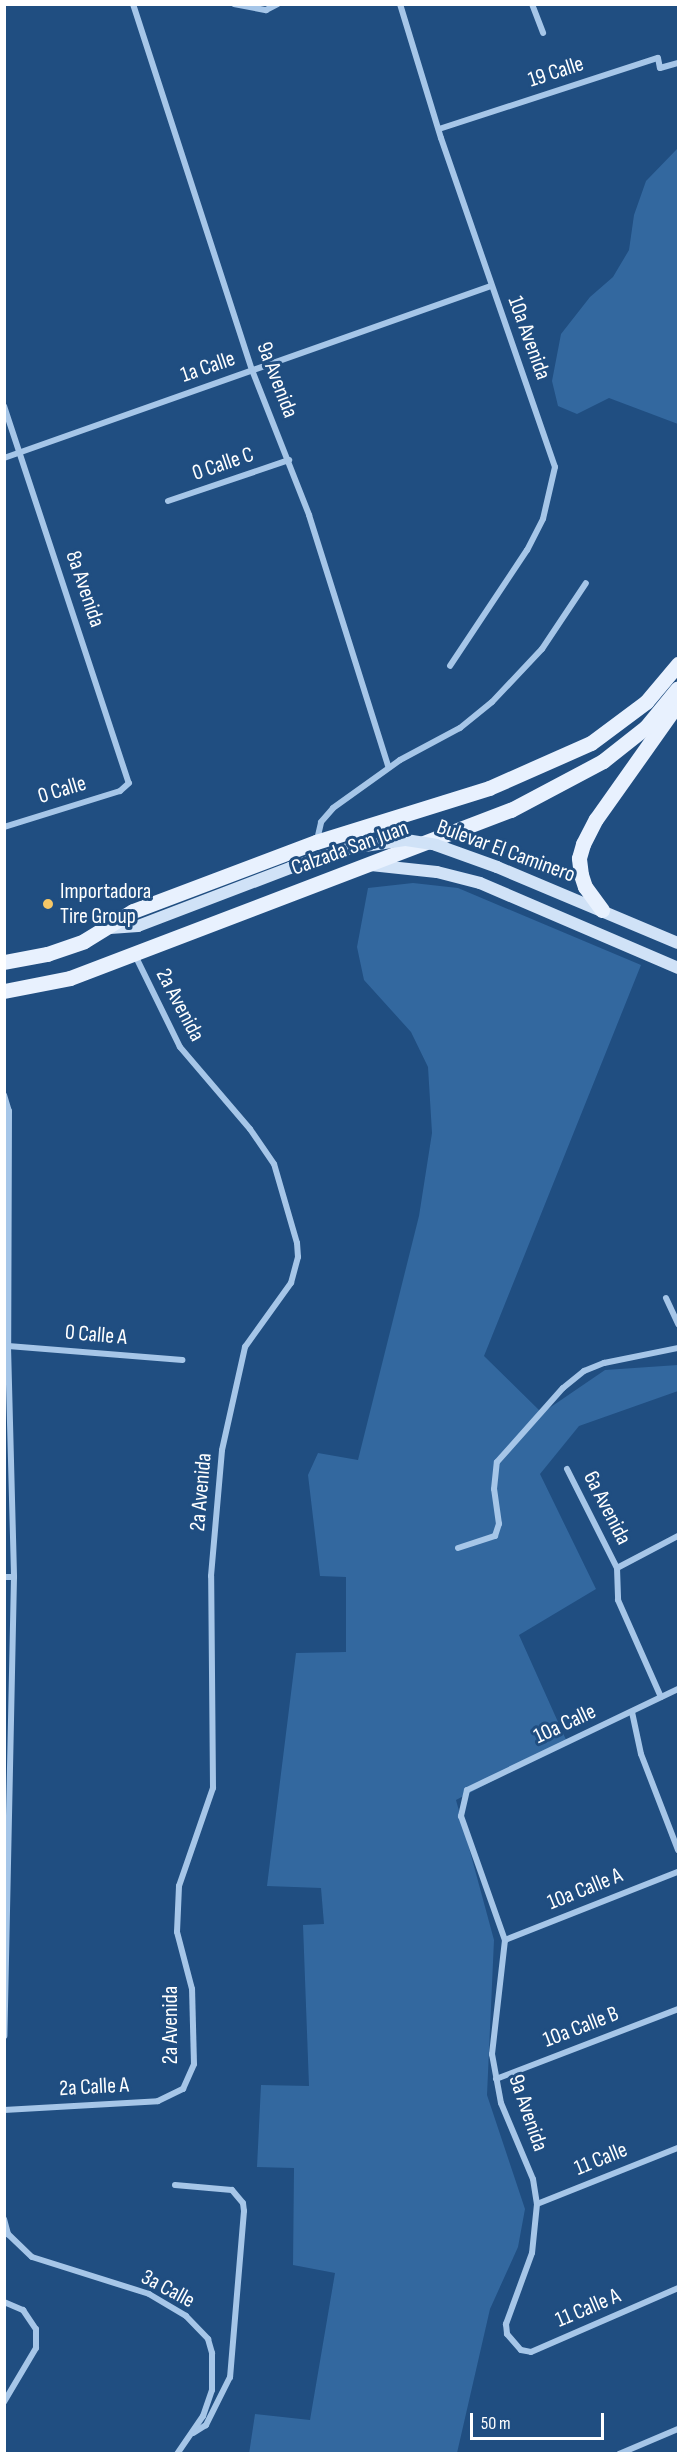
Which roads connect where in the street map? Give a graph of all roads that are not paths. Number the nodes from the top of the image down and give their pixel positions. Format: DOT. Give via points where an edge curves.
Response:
graph roads {
  1 [pos="133,4"];
  2 [pos="234,4"];
  3 [pos="278,4"];
  4 [pos="400,4"];
  5 [pos="532,4"];
  6 [pos="543,33"];
  7 [pos="678,63"];
  8 [pos="438,129"];
  9 [pos="491,286"];
  10 [pos="252,370"];
  11 [pos="4,406"];
  12 [pos="20,452"];
  13 [pos="4,458"];
  14 [pos="289,460"];
  15 [pos="168,501"];
  16 [pos="586,584"];
  17 [pos="678,664"];
  18 [pos="450,666"];
  19 [pos="678,688"];
  20 [pos="678,702"];
  21 [pos="389,768"];
  22 [pos="129,783"];
  23 [pos="4,827"];
  24 [pos="323,840"];
  25 [pos="371,865"];
  26 [pos="333,878"];
  27 [pos="602,910"];
  28 [pos="110,927"];
  29 [pos="678,943"];
  30 [pos="135,954"];
  31 [pos="4,962"];
  32 [pos="678,968"];
  33 [pos="4,992"];
  34 [pos="4,1095"];
  35 [pos="666,1298"];
  36 [pos="678,1324"];
  37 [pos="8,1346"];
  38 [pos="678,1348"];
  39 [pos="182,1360"];
  40 [pos="567,1469"];
  41 [pos="678,1536"];
  42 [pos="458,1548"];
  43 [pos="617,1568"];
  44 [pos="4,1577"];
  45 [pos="14,1577"];
  46 [pos="678,1689"];
  47 [pos="661,1697"];
  48 [pos="632,1712"];
  49 [pos="467,1790"];
  50 [pos="678,1850"];
  51 [pos="678,1872"];
  52 [pos="505,1940"];
  53 [pos="678,2009"];
  54 [pos="4,2036"];
  55 [pos="496,2079"];
  56 [pos="183,2089"];
  57 [pos="4,2110"];
  58 [pos="678,2148"];
  59 [pos="175,2185"];
  60 [pos="537,2204"];
  61 [pos="4,2219"];
  62 [pos="678,2289"];
  63 [pos="4,2302"];
  64 [pos="512,2343"];
  65 [pos="4,2402"];
  66 [pos="678,2429"];
  67 [pos="194,2433"];
  68 [pos="177,2454"];
  69 [pos="619,2454"];
  1 -- 10 [label="street, 9a Avenida"];
  2 -- 3 [label="street" via="266,10"];
  4 -- 8 [label="street, 10a Avenida"];
  5 -- 6 [label="street"];
  7 -- 8 [label="street, 19 Calle" via="660,68 658,58"];
  8 -- 9 [label="street, 10a Avenida"];
  9 -- 10 [label="street, 1a Calle"];
  9 -- 18 [label="street, 10a Avenida" via="555,467 543,519 527,550"];
  10 -- 12 [label="street, 1a Calle"];
  10 -- 14 [label="street, 9a Avenida"];
  11 -- 12 [label="street, 8a Avenida"];
  12 -- 13 [label="street, 1a Calle"];
  12 -- 22 [label="street, 8a Avenida"];
  14 -- 15 [label="street, 0 Calle C"];
  14 -- 21 [label="street, 9a Avenida"];
  16 -- 21 [label="street" via="542,649 492,702 460,728"];
  17 -- 24 [label="main road, Calzada San Juan" via="646,702 591,743 489,788"];
  19 -- 25 [label="main road, Calzada San Juan" via="646,727 603,761 510,810"];
  20 -- 27 [label="main road" via="596,819 583,844 579,858 581,874 585,887"];
  21 -- 24 [label="street" via="327,813 321,822"];
  22 -- 23 [label="street, 0 Calle" via="120,791"];
  24 -- 26 [label="main road"];
  24 -- 28 [label="main road, Calzada San Juan" via="133,911"];
  25 -- 26 [label="main road, Calzada San Juan"];
  25 -- 32 [label="main road, Bulevar El Caminero" via="437,872 480,883"];
  26 -- 30 [label="main road, Calzada San Juan"];
  27 -- 28 [label="main road, Bulevar El Caminero, bridge" via="436,845 406,840 351,848 148,923"];
  27 -- 29 [label="main road, Bulevar El Caminero"];
  28 -- 31 [label="main road, Calzada San Juan" via="47,954"];
  30 -- 33 [label="main road, Calzada San Juan" via="70,978"];
  30 -- 56 [label="street, 2a Avenida" via="180,1047 250,1129 274,1164 297,1243 291,1283 245,1347 222,1450 211,1576 213,1788 179,1886 177,1932 192,1989 194,2053 194,2064"];
  34 -- 37 [label="street" via="9,1111"];
  35 -- 36 [label="street"];
  37 -- 39 [label="street, 0 Calle A"];
  37 -- 45 [label="street"];
  38 -- 42 [label="street" via="604,1363 584,1371 563,1388 497,1462 494,1489 499,1524 495,1536"];
  40 -- 43 [label="street, 6a Avenida"];
  41 -- 43 [label="street"];
  43 -- 47 [label="street, 6a Avenida" via="618,1600"];
  44 -- 45 [label="street"];
  45 -- 54 [label="street"];
  46 -- 47 [label="street, 10a Calle"];
  47 -- 48 [label="street, 10a Calle"];
  48 -- 49 [label="street, 10a Calle"];
  48 -- 50 [label="street" via="641,1754"];
  49 -- 52 [label="street, 9a Avenida" via="461,1816"];
  51 -- 52 [label="street, 10a Calle A"];
  52 -- 55 [label="street, 9a Avenida" via="492,2054"];
  53 -- 55 [label="street, 10a Calle B"];
  55 -- 60 [label="street, 9a Avenida" via="501,2103 533,2179"];
  56 -- 57 [label="street, 2a Calle A" via="158,2102"];
  58 -- 60 [label="street, 11 Calle"];
  59 -- 67 [label="street" via="232,2190 243,2203 244,2211 230,2377 206,2425"];
  60 -- 64 [label="street, 9a Avenida" via="532,2253 506,2324"];
  61 -- 67 [label="street, 3a Calle" via="9,2235 32,2257 149,2294 186,2316 208,2339 212,2390"];
  62 -- 64 [label="street, 11 Calle A" via="531,2352"];
  63 -- 65 [label="street" via="22,2310 36,2329 36,2348"];
  66 -- 69 [label="street"];
  67 -- 68 [label="street, 3a Calle"];
}
